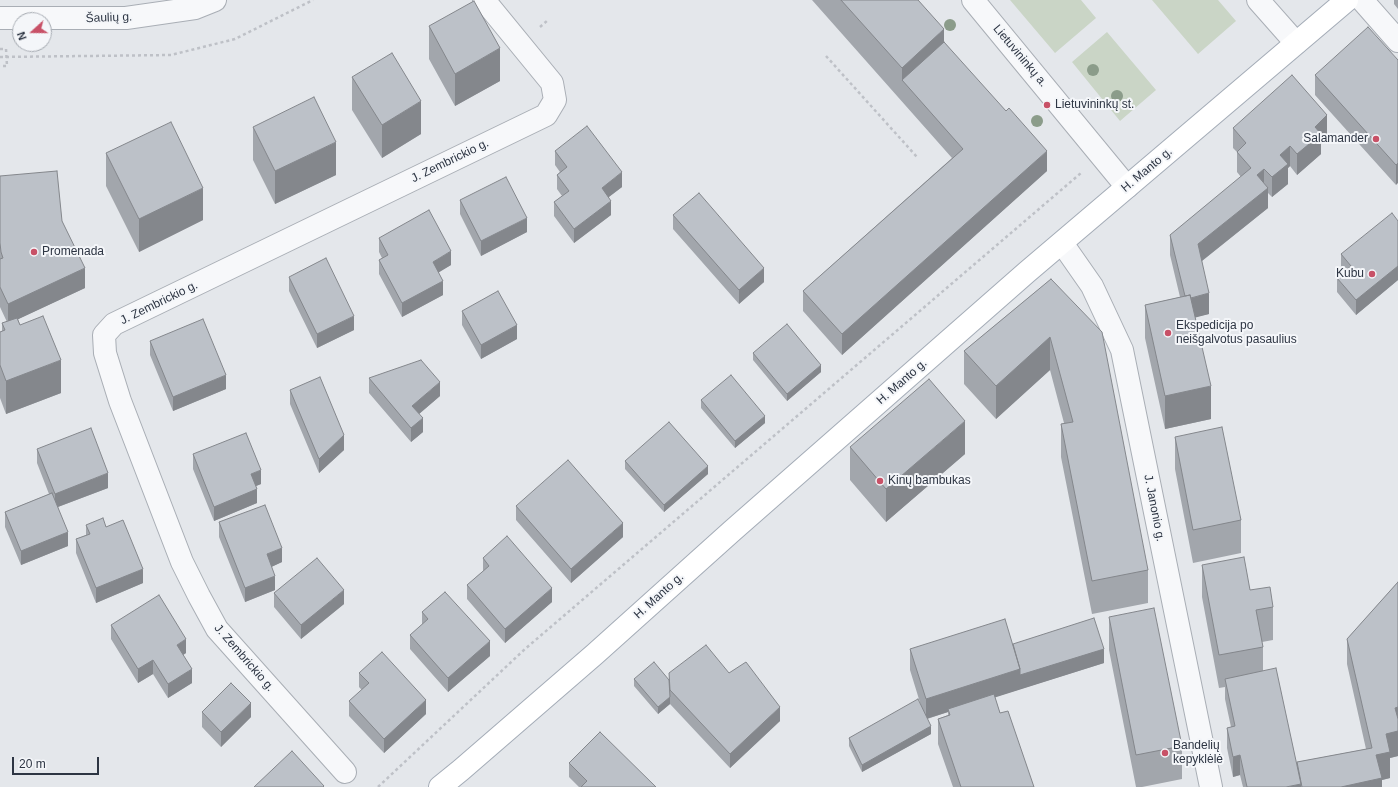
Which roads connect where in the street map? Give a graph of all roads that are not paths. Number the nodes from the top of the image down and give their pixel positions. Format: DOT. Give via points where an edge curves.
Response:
graph roads {
  1 [pos="216,0"];
  2 [pos="484,0"];
  3 [pos="973,0"];
  4 [pos="1258,0"];
  5 [pos="1347,0"];
  6 [pos="1362,0"];
  7 [pos="0,18"];
  8 [pos="1398,41"];
  9 [pos="1296,43"];
  10 [pos="1127,187"];
  11 [pos="1062,243"];
  12 [pos="461,770"];
  13 [pos="345,772"];
  14 [pos="440,787"];
  15 [pos="444,787"];
  16 [pos="1211,787"];
  1 -- 7 [label="street, Šaulių g." via="195,8 126,18"];
  2 -- 13 [label="street, J. Zembrickio g." via="552,83 555,100 546,115 114,324 104,335 105,353 120,401 182,562 199,596 218,629"];
  3 -- 10 [label="street, Lietuvininkų a."];
  4 -- 9 [label="street"];
  5 -- 9 [label="main road, H. Manto g."];
  6 -- 8 [label="street"];
  9 -- 10 [label="main road, H. Manto g."];
  10 -- 11 [label="main road, H. Manto g."];
  11 -- 12 [label="main road, H. Manto g."];
  11 -- 16 [label="street, J. Janonio g." via="1092,286 1122,350"];
  12 -- 14 [label="main road, H. Manto g."];
  12 -- 15 [label="main road, H. Manto g."];
}
